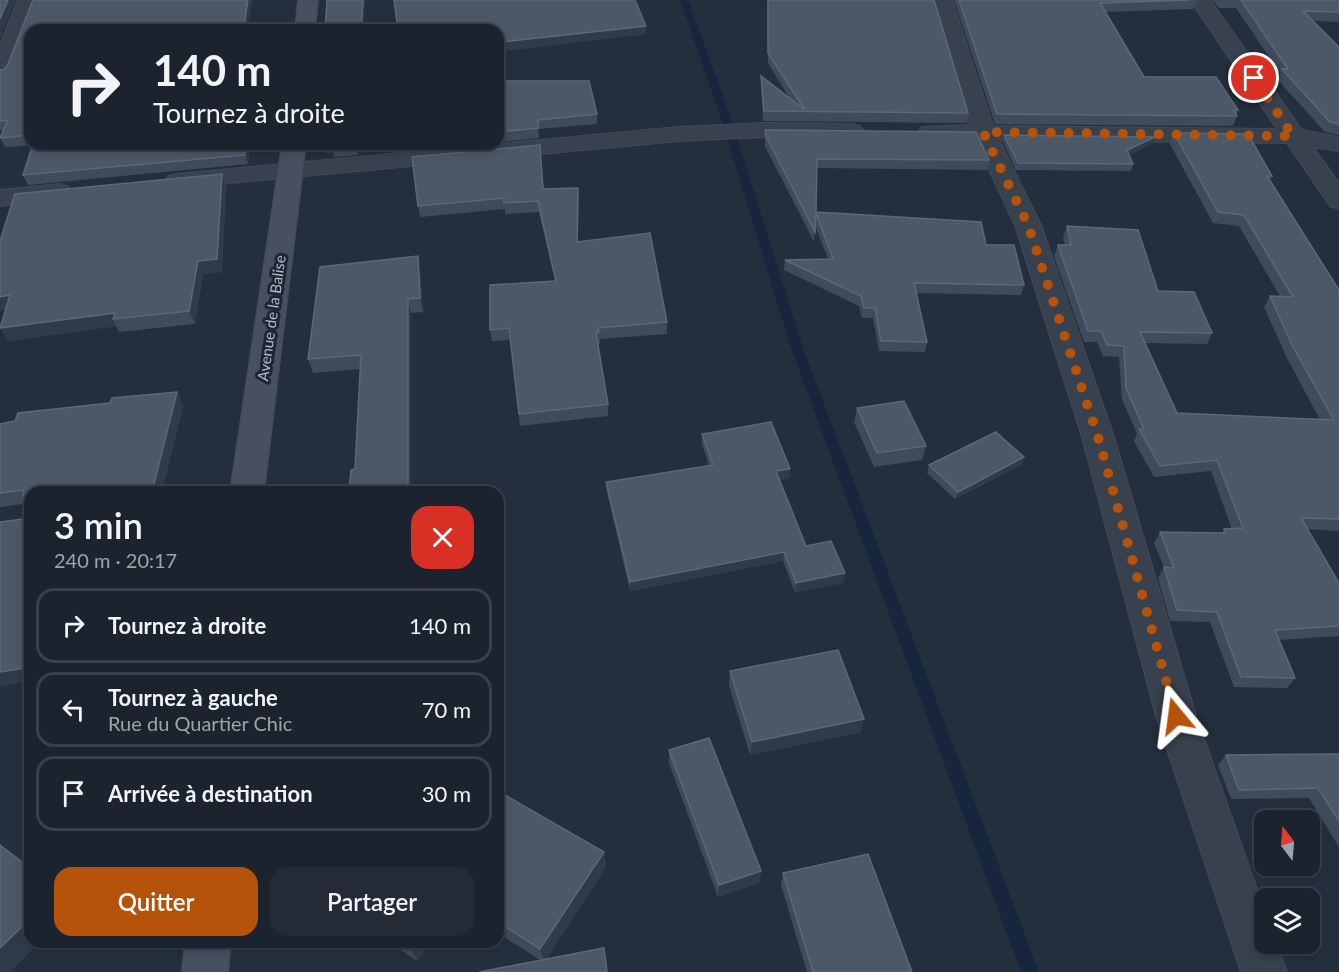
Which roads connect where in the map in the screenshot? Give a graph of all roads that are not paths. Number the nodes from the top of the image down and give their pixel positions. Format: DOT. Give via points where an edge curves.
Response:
graph roads {
  1 [pos="28,0"];
  2 [pos="308,0"];
  3 [pos="942,0"];
  4 [pos="1200,0"];
  5 [pos="306,24"];
  6 [pos="0,72"];
  7 [pos="868,131"];
  8 [pos="903,131"];
  9 [pos="983,132"];
  10 [pos="1293,136"];
  11 [pos="504,144"];
  12 [pos="1339,144"];
  13 [pos="410,150"];
  14 [pos="293,157"];
  15 [pos="152,184"];
  16 [pos="82,190"];
  17 [pos="0,198"];
  18 [pos="1339,201"];
  19 [pos="247,486"];
  20 [pos="207,948"];
  21 [pos="205,972"];
  22 [pos="1264,972"];
  1 -- 6 [label="street"];
  2 -- 5 [label="street"];
  3 -- 9 [label="street"];
  4 -- 10 [label="street"];
  7 -- 11 [label="street" via="765,130"];
  8 -- 9 [label="street"];
  9 -- 10 [label="street"];
  9 -- 22 [label="street" via="1028,225 1098,437 1176,716"];
  10 -- 12 [label="street"];
  10 -- 18 [label="street"];
  13 -- 14 [label="street"];
  14 -- 15 [label="street"];
  14 -- 19 [label="street, Avenue de la Balise"];
  16 -- 17 [label="street"];
  20 -- 21 [label="street"];
}
